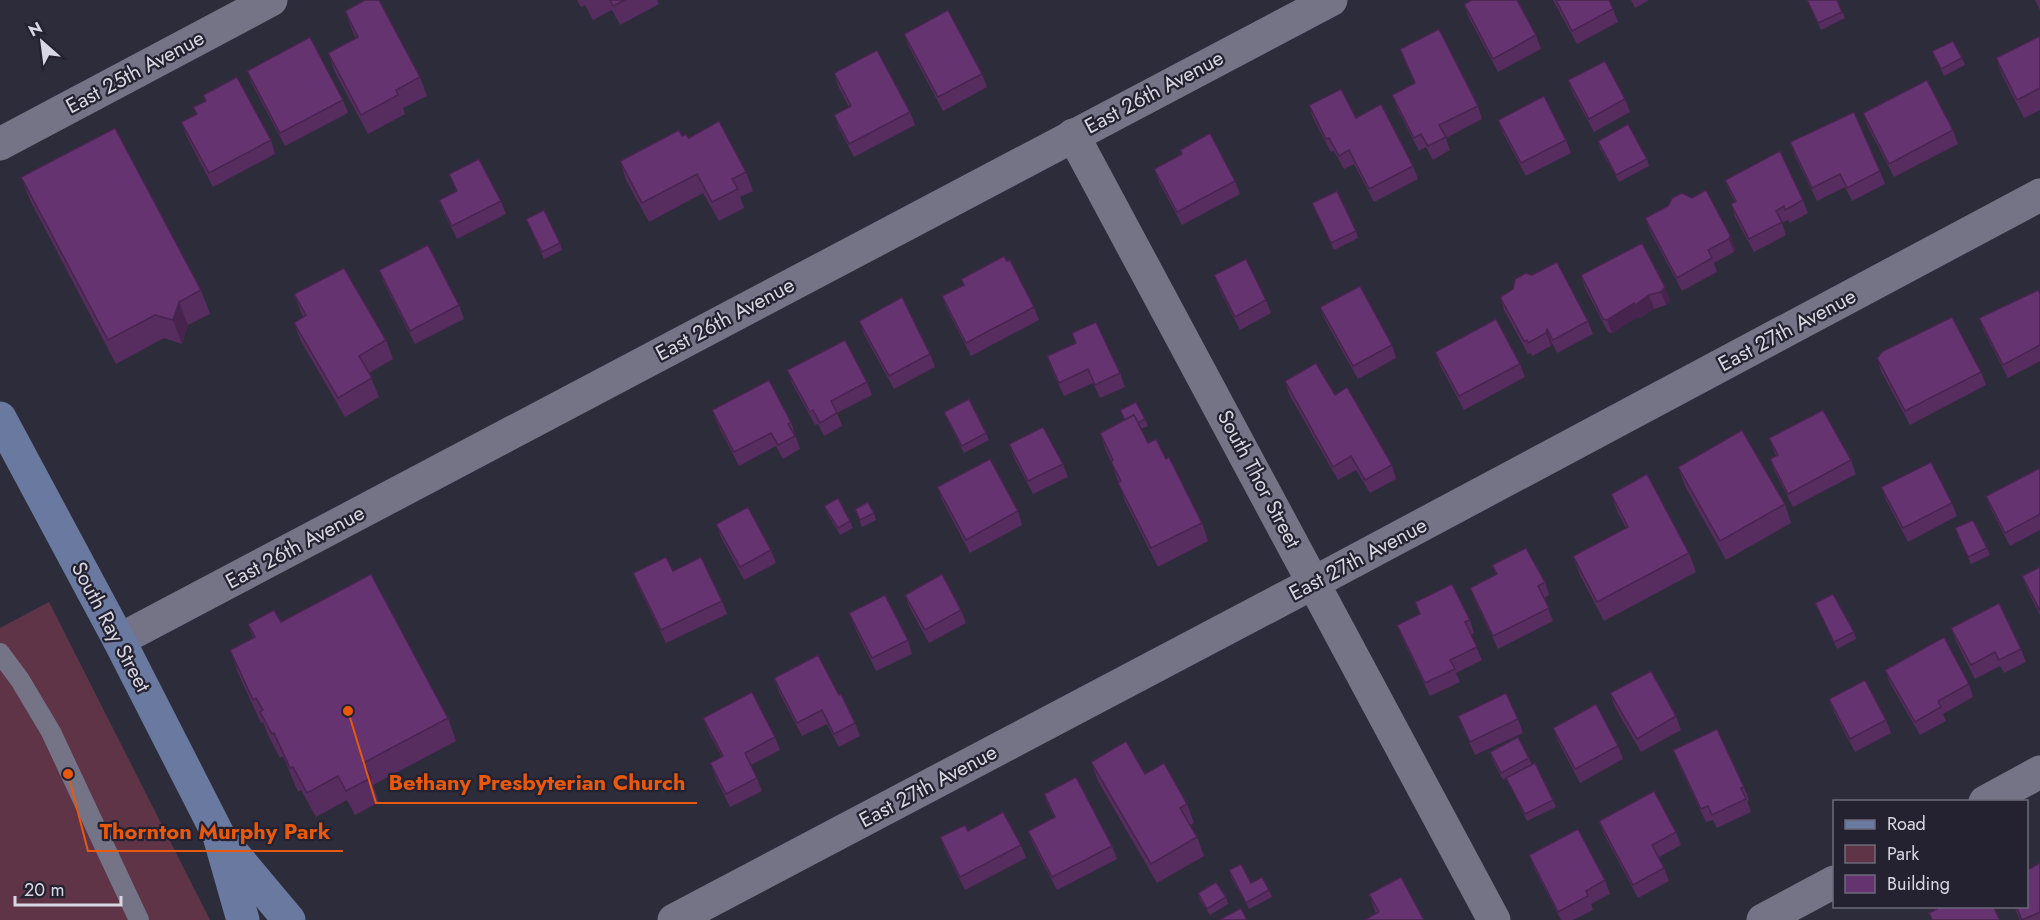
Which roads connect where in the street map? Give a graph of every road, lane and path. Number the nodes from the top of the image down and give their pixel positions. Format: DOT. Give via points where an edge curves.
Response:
graph roads {
  1 [pos="271,0"];
  2 [pos="1331,0"];
  3 [pos="1073,135"];
  4 [pos="0,144"];
  5 [pos="2040,195"];
  6 [pos="0,418"];
  7 [pos="1315,582"];
  8 [pos="119,640"];
  9 [pos="0,653"];
  10 [pos="2040,772"];
  11 [pos="1987,800"];
  12 [pos="219,836"];
  13 [pos="1833,883"];
  14 [pos="280,913"];
  15 [pos="139,920"];
  16 [pos="243,920"];
  17 [pos="674,920"];
  18 [pos="1494,920"];
  19 [pos="1763,920"];
  1 -- 4 [label="street, East 25th Avenue"];
  2 -- 3 [label="street, East 26th Avenue"];
  3 -- 7 [label="street, South Thor Street"];
  3 -- 8 [label="street, East 26th Avenue"];
  5 -- 7 [label="street, East 27th Avenue"];
  6 -- 8 [label="main road, South Ray Street"];
  7 -- 17 [label="street, East 27th Avenue"];
  7 -- 18 [label="street, South Thor Street"];
  8 -- 12 [label="main road, South Ray Street"];
  9 -- 15 [label="lane" via="51,732"];
  10 -- 11 [label="street"];
  12 -- 14 [label="main road, South Ray Street"];
  12 -- 16 [label="main road, South Ray Street"];
  13 -- 19 [label="street"];
}
